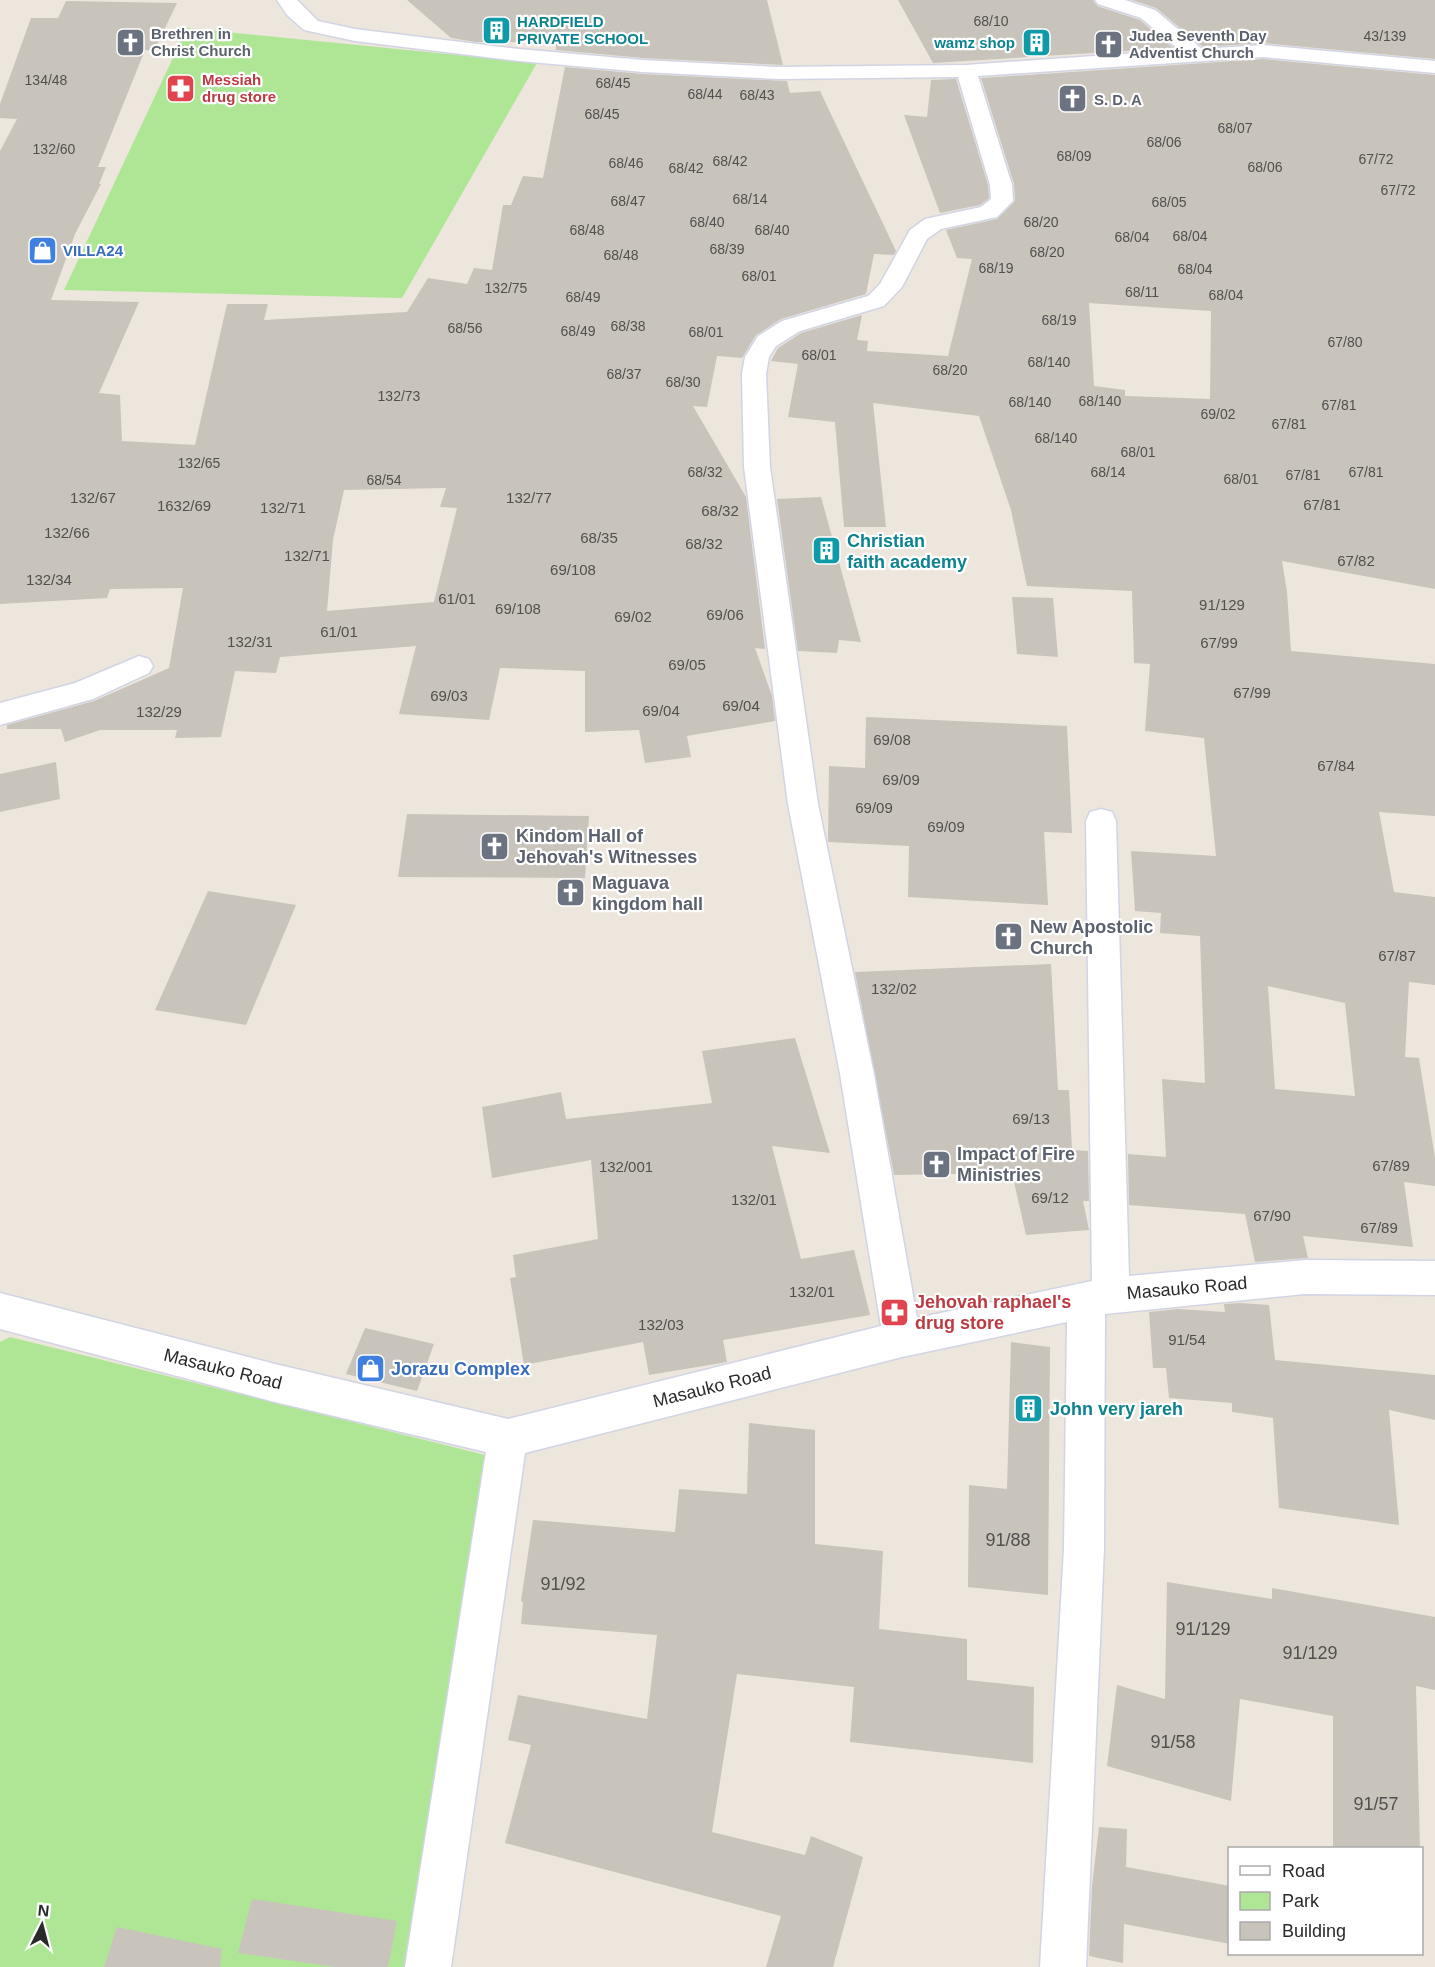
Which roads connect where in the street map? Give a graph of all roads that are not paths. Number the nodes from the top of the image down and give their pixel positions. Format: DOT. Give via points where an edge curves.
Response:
graph roads {
  1 [pos="287,0"];
  2 [pos="1105,0"];
  3 [pos="1197,55"];
  4 [pos="1435,66"];
  5 [pos="966,71"];
  6 [pos="139,666"];
  7 [pos="0,714"];
  8 [pos="1101,821"];
  9 [pos="1435,1278"];
  10 [pos="1099,1298"];
  11 [pos="0,1311"];
  12 [pos="902,1339"];
  13 [pos="508,1438"];
  14 [pos="428,1967"];
  15 [pos="1063,1967"];
  1 -- 5 [label="street" via="311,26 519,55 777,74"];
  2 -- 3 [label="street" via="1148,14"];
  3 -- 4 [label="street" via="1263,51"];
  3 -- 5 [label="street"];
  5 -- 12 [label="street" via="1001,185 1002,201 989,212 933,224 918,235 890,287 876,301 791,326 767,341 757,357 754,374 757,467 803,804 857,1074"];
  6 -- 7 [label="street" via="83,691"];
  8 -- 10 [label="street"];
  9 -- 10 [label="street, Masauko Road" via="1305,1277"];
  10 -- 12 [label="street, Masauko Road"];
  10 -- 15 [label="street"];
  11 -- 13 [label="street, Masauko Road" via="275,1383"];
  12 -- 13 [label="street, Masauko Road"];
  13 -- 14 [label="street"];
}
